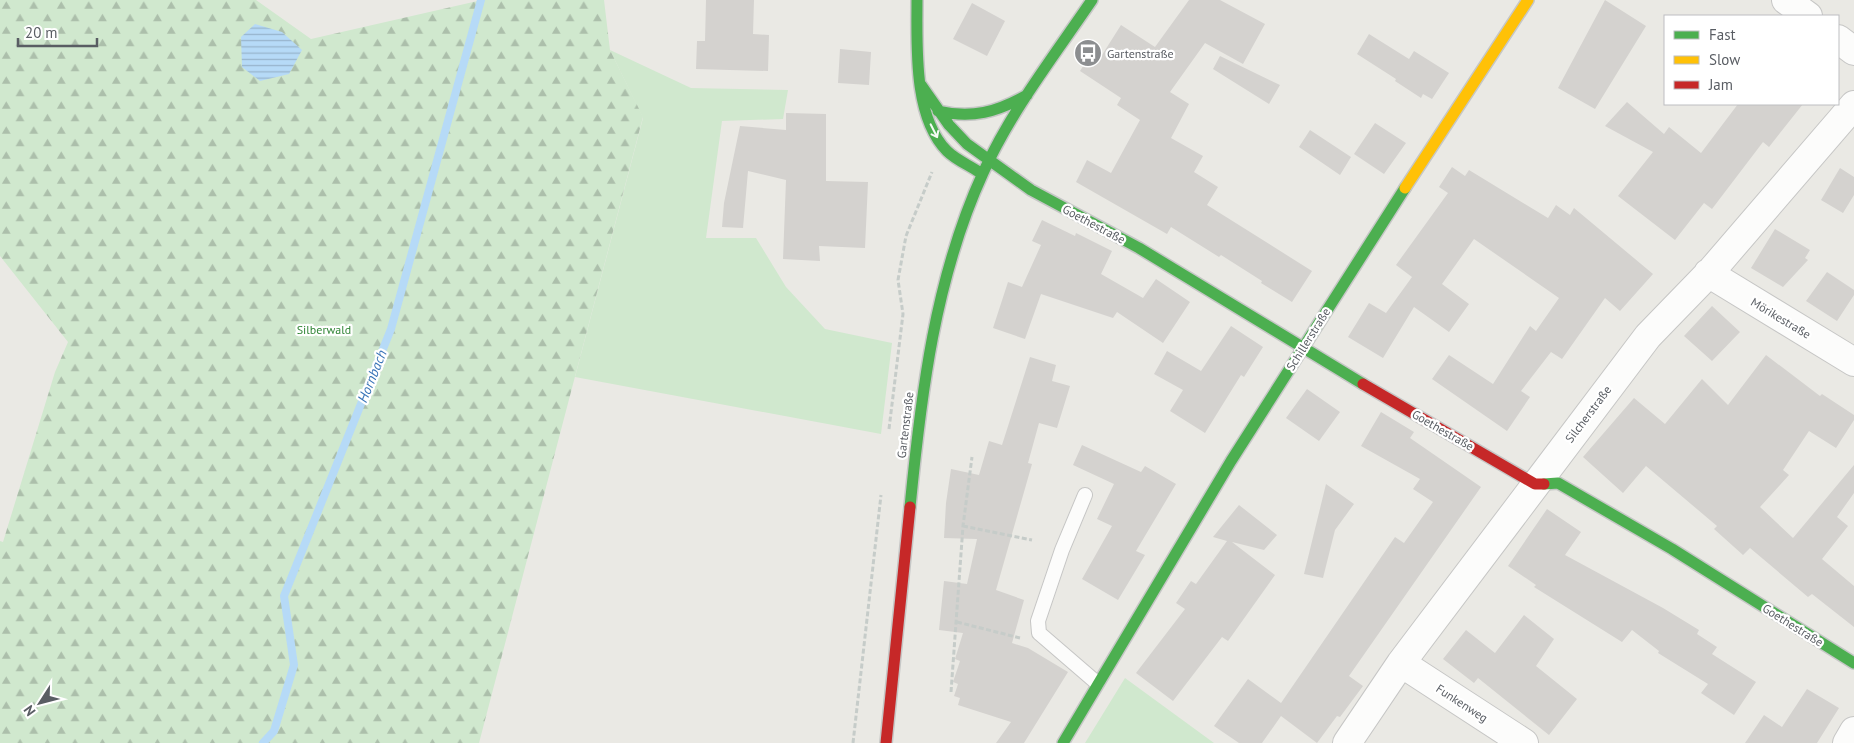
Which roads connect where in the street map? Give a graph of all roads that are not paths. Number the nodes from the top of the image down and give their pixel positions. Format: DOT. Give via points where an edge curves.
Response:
graph roads {
  1 [pos="917,0"];
  2 [pos="1092,0"];
  3 [pos="1528,0"];
  4 [pos="1786,0"];
  5 [pos="1807,15"];
  6 [pos="1839,40"];
  7 [pos="1854,51"];
  8 [pos="921,84"];
  9 [pos="1027,95"];
  10 [pos="1854,105"];
  11 [pos="938,111"];
  12 [pos="986,167"];
  13 [pos="1031,190"];
  14 [pos="1708,273"];
  15 [pos="1302,348"];
  16 [pos="1854,362"];
  17 [pos="1535,484"];
  18 [pos="1085,495"];
  19 [pos="1401,663"];
  20 [pos="1854,663"];
  21 [pos="1097,683"];
  22 [pos="1854,731"];
  23 [pos="886,743"];
  24 [pos="1063,743"];
  25 [pos="1347,743"];
  26 [pos="1524,743"];
  27 [pos="1847,743"];
  1 -- 8 [label="street"];
  2 -- 9 [label="street, Gartenstraße"];
  3 -- 15 [label="street, Schillerstraße"];
  4 -- 5 [label="street"];
  6 -- 7 [label="street"];
  8 -- 11 [label="street"];
  8 -- 12 [label="street, one-way" via="929,122 946,151"];
  9 -- 11 [label="street" via="993,113 974,117"];
  9 -- 12 [label="street, Gartenstraße"];
  10 -- 14 [label="street, Silcherstraße"];
  11 -- 12 [label="street"];
  12 -- 13 [label="street, Goethestraße"];
  12 -- 23 [label="street, Gartenstraße" via="944,282 924,392"];
  13 -- 15 [label="street, Goethestraße" via="1139,248"];
  14 -- 16 [label="street, Mörikestraße"];
  14 -- 17 [label="street, Silcherstraße" via="1648,336"];
  15 -- 17 [label="street, Goethestraße"];
  15 -- 21 [label="street, Schillerstraße"];
  17 -- 19 [label="street, Silcherstraße"];
  17 -- 20 [label="street, Goethestraße" via="1558,483 1672,549"];
  18 -- 21 [label="lane" via="1038,621 1040,633"];
  19 -- 25 [label="street, Silcherstraße"];
  19 -- 26 [label="street, Funkenweg"];
  21 -- 24 [label="street, Schillerstraße"];
  22 -- 27 [label="street"];
}
